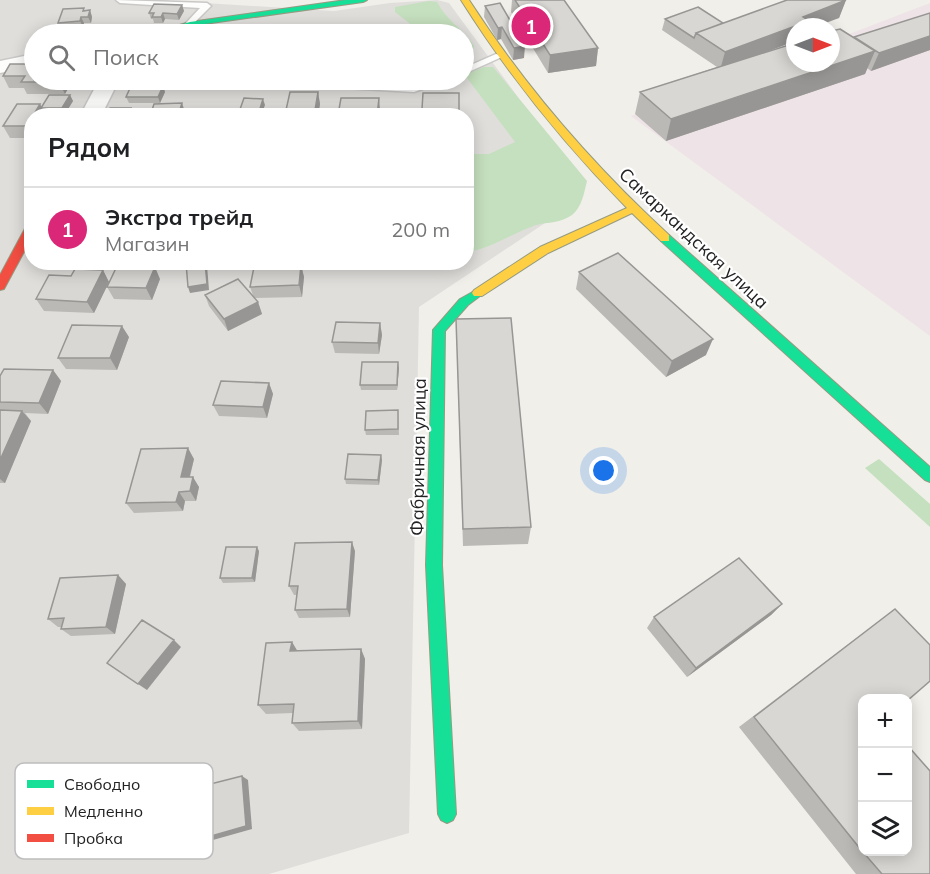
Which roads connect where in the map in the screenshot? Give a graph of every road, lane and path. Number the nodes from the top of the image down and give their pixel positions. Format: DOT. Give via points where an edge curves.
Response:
graph roads {
  1 [pos="120,0"];
  2 [pos="363,0"];
  3 [pos="465,0"];
  4 [pos="209,3"];
  5 [pos="190,24"];
  6 [pos="499,56"];
  7 [pos="24,62"];
  8 [pos="0,67"];
  9 [pos="474,67"];
  10 [pos="104,90"];
  11 [pos="94,108"];
  12 [pos="633,208"];
  13 [pos="24,241"];
  14 [pos="0,286"];
  15 [pos="930,476"];
  16 [pos="447,814"];
  1 -- 4 [label="lane"];
  2 -- 5 [label="street"];
  3 -- 6 [label="street, Самаркандская улица"];
  4 -- 5 [label="lane"];
  6 -- 9 [label="lane"];
  6 -- 12 [label="street, Самаркандская улица" via="577,153"];
  7 -- 8 [label="street"];
  10 -- 11 [label="street"];
  12 -- 15 [label="street, Самаркандская улица"];
  12 -- 16 [label="street, Фабричная улица" via="544,250 464,302 439,330 434,566"];
  13 -- 14 [label="street"];
}
